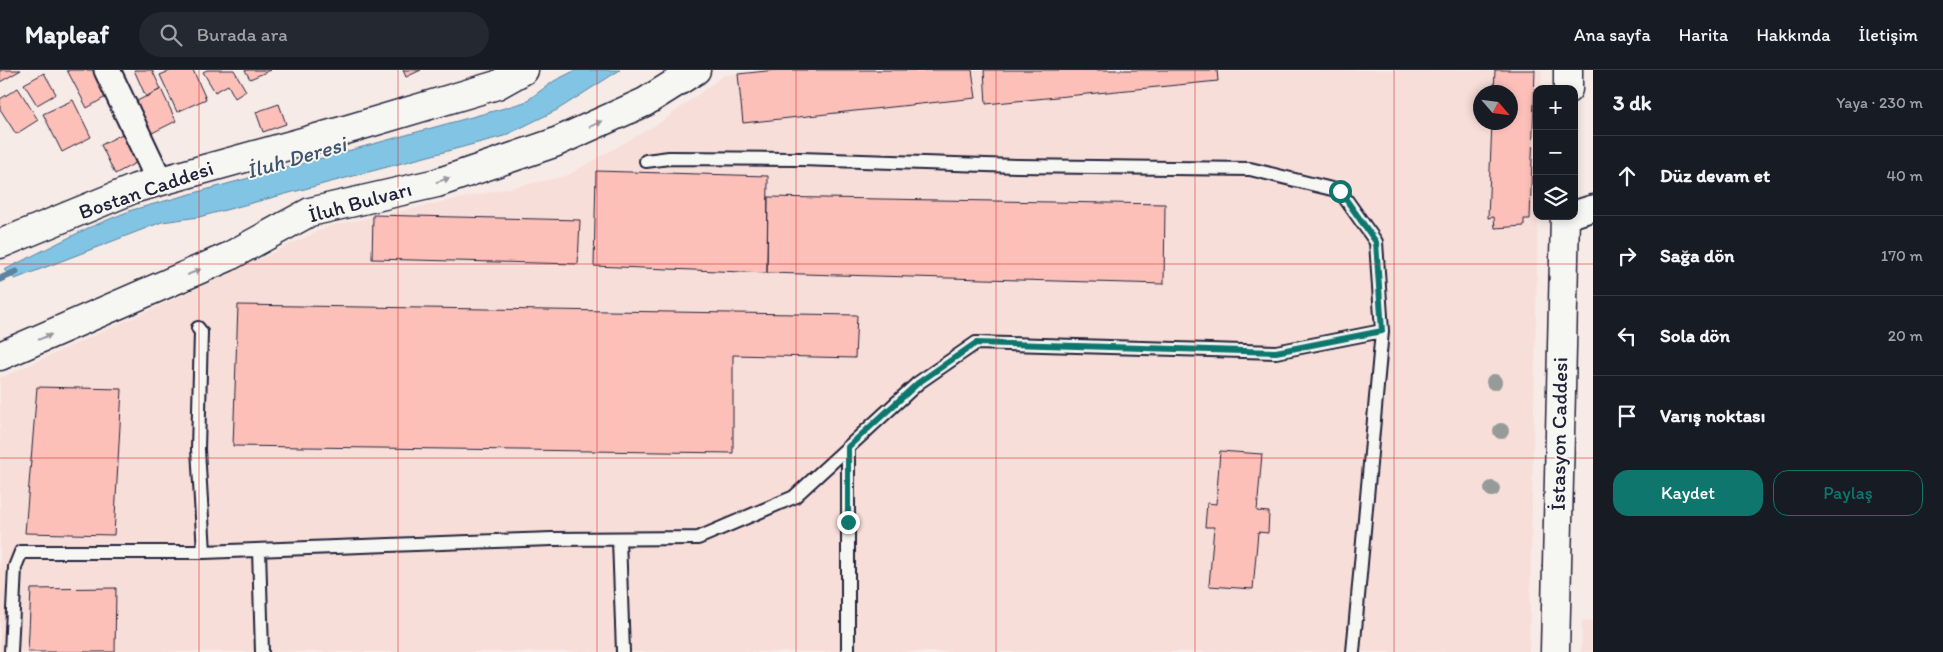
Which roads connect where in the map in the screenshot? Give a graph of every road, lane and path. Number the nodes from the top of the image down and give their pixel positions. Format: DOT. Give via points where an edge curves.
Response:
graph roads {
  1 [pos="106,70"];
  2 [pos="524,70"];
  3 [pos="696,70"];
  4 [pos="1568,70"];
  5 [pos="493,77"];
  6 [pos="1568,85"];
  7 [pos="646,161"];
  8 [pos="160,182"];
  9 [pos="1593,208"];
  10 [pos="1578,213"];
  11 [pos="1565,220"];
  12 [pos="0,244"];
  13 [pos="198,328"];
  14 [pos="1382,331"];
  15 [pos="0,356"];
  16 [pos="848,447"];
  17 [pos="620,539"];
  18 [pos="259,550"];
  19 [pos="204,552"];
  20 [pos="11,652"];
  21 [pos="262,652"];
  22 [pos="623,652"];
  23 [pos="848,652"];
  24 [pos="1353,652"];
  25 [pos="1554,652"];
  1 -- 8 [label="street"];
  2 -- 5 [label="street, Bostan Caddesi"];
  15 -- 3 [label="street, İluh Bulvarı, one-way" via="228,257 310,212 437,183 554,143 645,102"];
  4 -- 6 [label="street"];
  5 -- 8 [label="street, Bostan Caddesi" via="342,131"];
  7 -- 14 [label="lane" via="669,158 800,159 1250,169 1340,191 1376,242"];
  8 -- 12 [label="street, Bostan Caddesi" via="136,188"];
  9 -- 10 [label="street"];
  11 -- 25 [label="street, İstasyon Caddesi"];
  13 -- 19 [label="lane" via="201,332 198,449"];
  14 -- 16 [label="lane" via="1276,352 976,343 918,383"];
  14 -- 24 [label="lane"];
  16 -- 17 [label="lane" via="794,497 698,538"];
  16 -- 23 [label="lane"];
  17 -- 18 [label="lane"];
  17 -- 22 [label="lane"];
  18 -- 19 [label="lane"];
  18 -- 21 [label="lane"];
  19 -- 20 [label="lane" via="21,552 14,567"];
}
